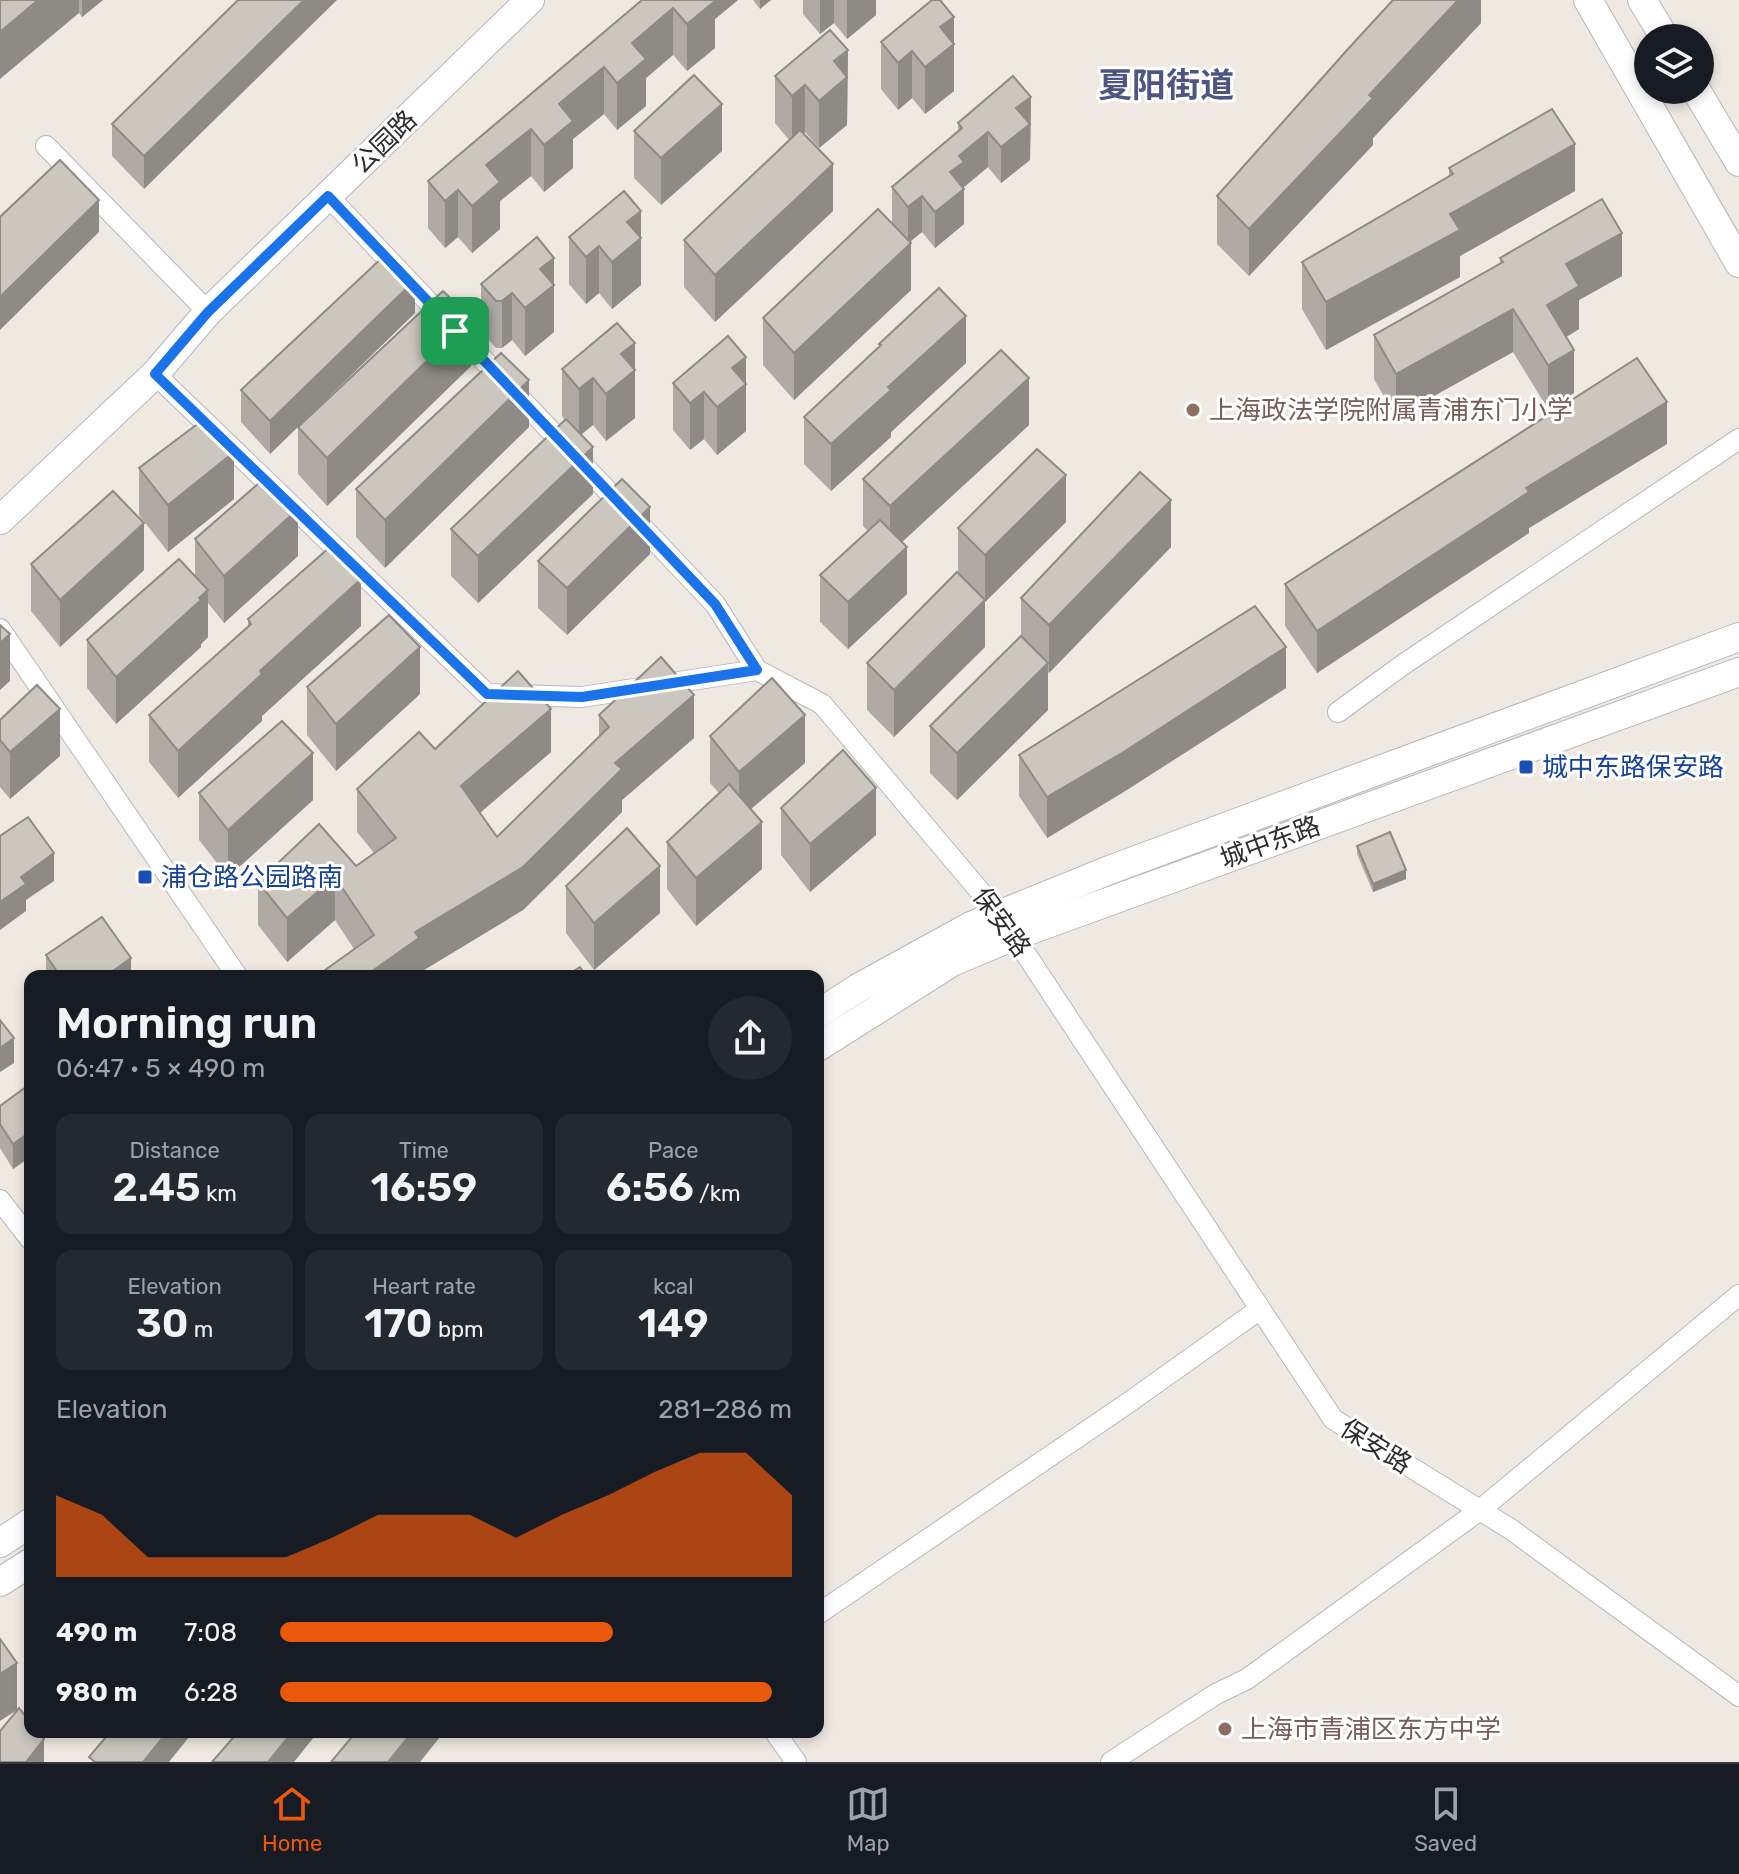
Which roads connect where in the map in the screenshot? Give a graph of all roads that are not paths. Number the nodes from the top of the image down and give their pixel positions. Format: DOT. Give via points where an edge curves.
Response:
graph roads {
  1 [pos="530,0"];
  2 [pos="1588,0"];
  3 [pos="1642,0"];
  4 [pos="1657,24"];
  5 [pos="1706,104"];
  6 [pos="46,146"];
  7 [pos="1735,147"];
  8 [pos="328,196"];
  9 [pos="1739,263"];
  10 [pos="208,312"];
  11 [pos="155,374"];
  12 [pos="1739,439"];
  13 [pos="0,520"];
  14 [pos="0,629"];
  15 [pos="1739,637"];
  16 [pos="757,670"];
  17 [pos="1739,672"];
  18 [pos="1338,712"];
  19 [pos="1007,925"];
  20 [pos="233,970"];
  21 [pos="824,1010"];
  22 [pos="824,1043"];
  23 [pos="0,1200"];
  24 [pos="24,1231"];
  25 [pos="1739,1295"];
  26 [pos="1260,1309"];
  27 [pos="1480,1510"];
  28 [pos="24,1527"];
  29 [pos="0,1543"];
  30 [pos="24,1567"];
  31 [pos="0,1582"];
  32 [pos="824,1610"];
  33 [pos="1739,1696"];
  34 [pos="779,1738"];
  35 [pos="796,1762"];
  36 [pos="1111,1762"];
  1 -- 8 [label="main road, 公园路"];
  2 -- 9 [label="main road"];
  3 -- 4 [label="main road"];
  5 -- 7 [label="main road"];
  6 -- 10 [label="street"];
  8 -- 10 [label="main road, 公园路"];
  8 -- 16 [label="street" via="715,604"];
  10 -- 11 [label="main road, 公园路"];
  11 -- 13 [label="main road, 公园路"];
  11 -- 16 [label="street" via="487,694 582,697"];
  12 -- 18 [label="street"];
  14 -- 20 [label="street"];
  15 -- 19 [label="main road, 城中东路" via="1112,869"];
  16 -- 19 [label="street, 保安路" via="822,704"];
  17 -- 19 [label="main road, 城中东路"];
  19 -- 21 [label="main road, 城中东路" via="971,926"];
  19 -- 22 [label="main road, 城中东路"];
  19 -- 26 [label="street, 保安路"];
  23 -- 24 [label="street"];
  25 -- 27 [label="street"];
  26 -- 27 [label="street, 保安路" via="1333,1419"];
  26 -- 32 [label="street"];
  27 -- 33 [label="street, 保安路"];
  27 -- 36 [label="street" via="1247,1679"];
  28 -- 29 [label="main road"];
  30 -- 31 [label="main road"];
  34 -- 35 [label="street"];
}
